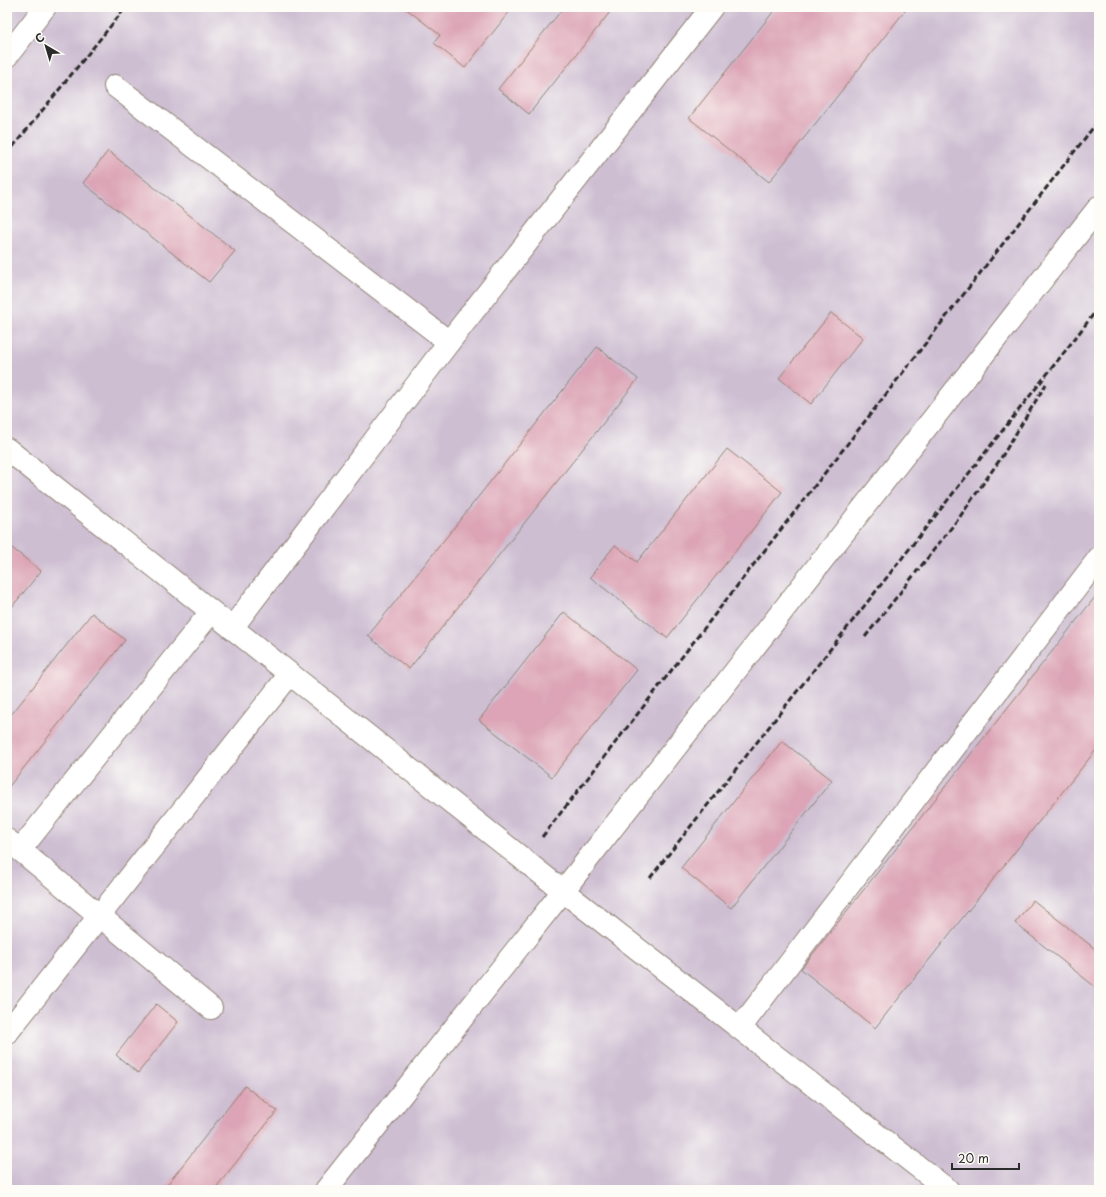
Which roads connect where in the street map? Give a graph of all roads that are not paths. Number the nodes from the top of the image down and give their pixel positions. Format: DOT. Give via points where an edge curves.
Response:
graph roads {
  1 [pos="45,7"];
  2 [pos="712,7"];
  3 [pos="7,56"];
  4 [pos="115,86"];
  5 [pos="1099,207"];
  6 [pos="449,342"];
  7 [pos="7,449"];
  8 [pos="1099,558"];
  9 [pos="211,612"];
  10 [pos="232,628"];
  11 [pos="290,674"];
  12 [pos="13,845"];
  13 [pos="563,891"];
  14 [pos="99,916"];
  15 [pos="211,1008"];
  16 [pos="740,1028"];
  17 [pos="7,1033"];
  18 [pos="942,1188"];
  19 [pos="326,1190"];
  1 -- 3 [label="lane"];
  2 -- 6 [label="lane"];
  4 -- 6 [label="lane"];
  5 -- 13 [label="lane"];
  6 -- 10 [label="lane"];
  7 -- 9 [label="lane"];
  8 -- 16 [label="lane"];
  9 -- 10 [label="lane"];
  9 -- 12 [label="lane"];
  10 -- 11 [label="lane"];
  11 -- 13 [label="lane"];
  11 -- 14 [label="lane"];
  12 -- 14 [label="lane"];
  13 -- 16 [label="lane"];
  13 -- 19 [label="lane"];
  14 -- 15 [label="lane"];
  14 -- 17 [label="lane"];
  16 -- 18 [label="lane"];
}
